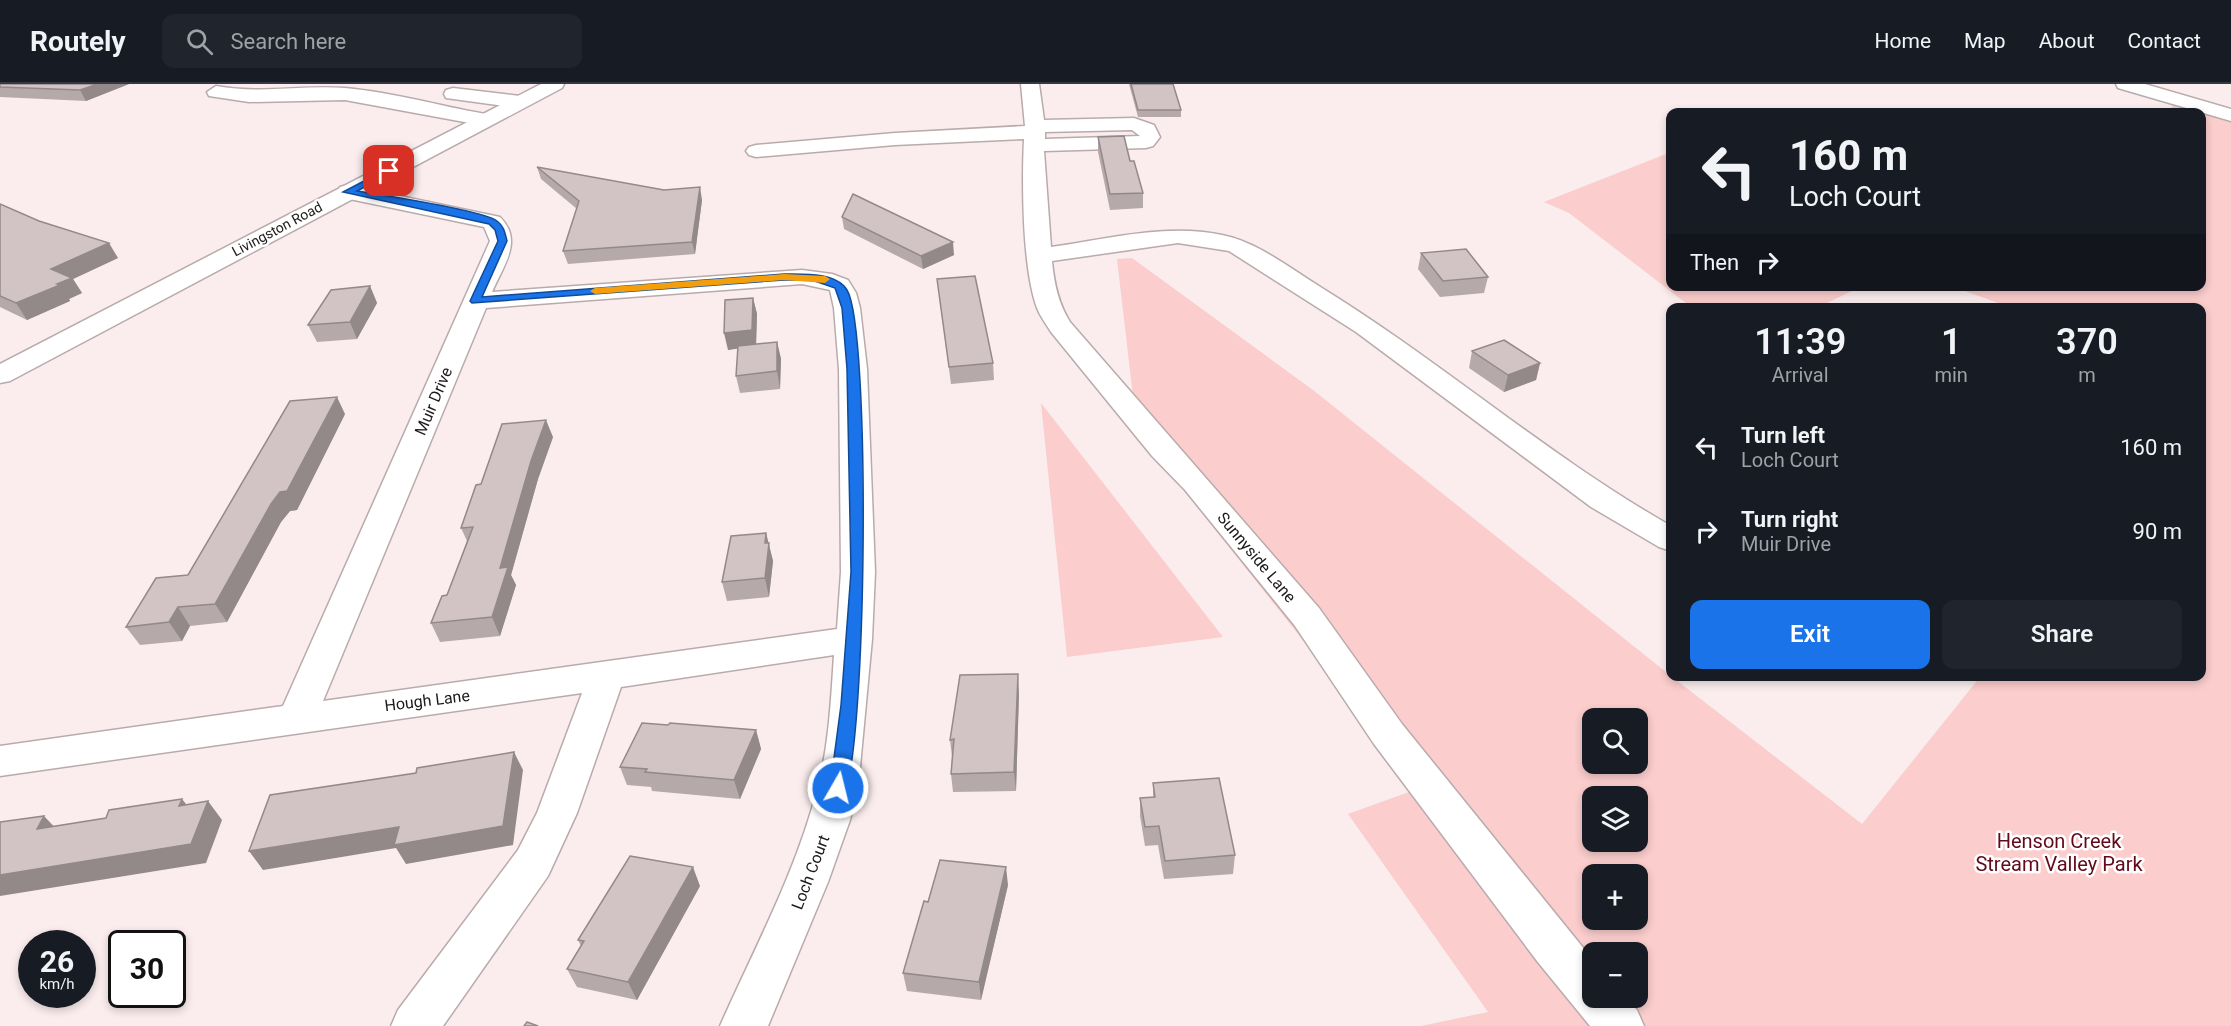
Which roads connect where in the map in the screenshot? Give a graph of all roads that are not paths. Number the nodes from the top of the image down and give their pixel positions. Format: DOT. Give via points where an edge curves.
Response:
graph roads {
  1 [pos="393,84"];
  2 [pos="555,84"];
  3 [pos="1030,84"];
  4 [pos="2125,84"];
  5 [pos="216,92"];
  6 [pos="242,98"];
  7 [pos="520,102"];
  8 [pos="428,110"];
  9 [pos="302,114"];
  10 [pos="354,115"];
  11 [pos="2231,115"];
  12 [pos="486,120"];
  13 [pos="1034,135"];
  14 [pos="756,151"];
  15 [pos="348,192"];
  16 [pos="1041,256"];
  17 [pos="476,301"];
  18 [pos="0,375"];
  19 [pos="1666,537"];
  20 [pos="854,639"];
  21 [pos="606,677"];
  22 [pos="297,717"];
  23 [pos="0,761"];
  24 [pos="1582,982"];
  25 [pos="1604,1008"];
  26 [pos="415,1026"];
  27 [pos="744,1026"];
  28 [pos="1620,1026"];
  1 -- 7 [label="street"];
  2 -- 7 [label="street, Livingston Road"];
  3 -- 13 [label="street, Sunnyside Lane"];
  4 -- 11 [label="street"];
  5 -- 6 [label="street"];
  6 -- 8 [label="street" via="344,94 372,96"];
  6 -- 9 [label="street"];
  7 -- 12 [label="street, Livingston Road"];
  8 -- 10 [label="street"];
  8 -- 12 [label="street"];
  12 -- 15 [label="street, Livingston Road"];
  13 -- 14 [label="street" via="896,139"];
  13 -- 16 [label="street, Sunnyside Lane"];
  15 -- 17 [label="street, Muir Drive" via="492,222 502,241"];
  15 -- 18 [label="street, Livingston Road"];
  16 -- 19 [label="street" via="1155,237 1178,236 1238,246 1365,326 1602,500"];
  16 -- 24 [label="street, Sunnyside Lane" via="1047,300 1065,334 1307,617 1389,734"];
  17 -- 20 [label="street, Loch Court" via="784,277 813,277 839,285 847,308 853,369 858,572"];
  17 -- 22 [label="street, Muir Drive"];
  20 -- 21 [label="street, Hough Lane"];
  20 -- 27 [label="street, Loch Court" via="835,799 807,882"];
  21 -- 22 [label="street, Hough Lane"];
  21 -- 26 [label="street" via="557,813 533,862"];
  22 -- 23 [label="street, Hough Lane"];
  25 -- 28 [label="street, Sunnyside Lane"];
}
